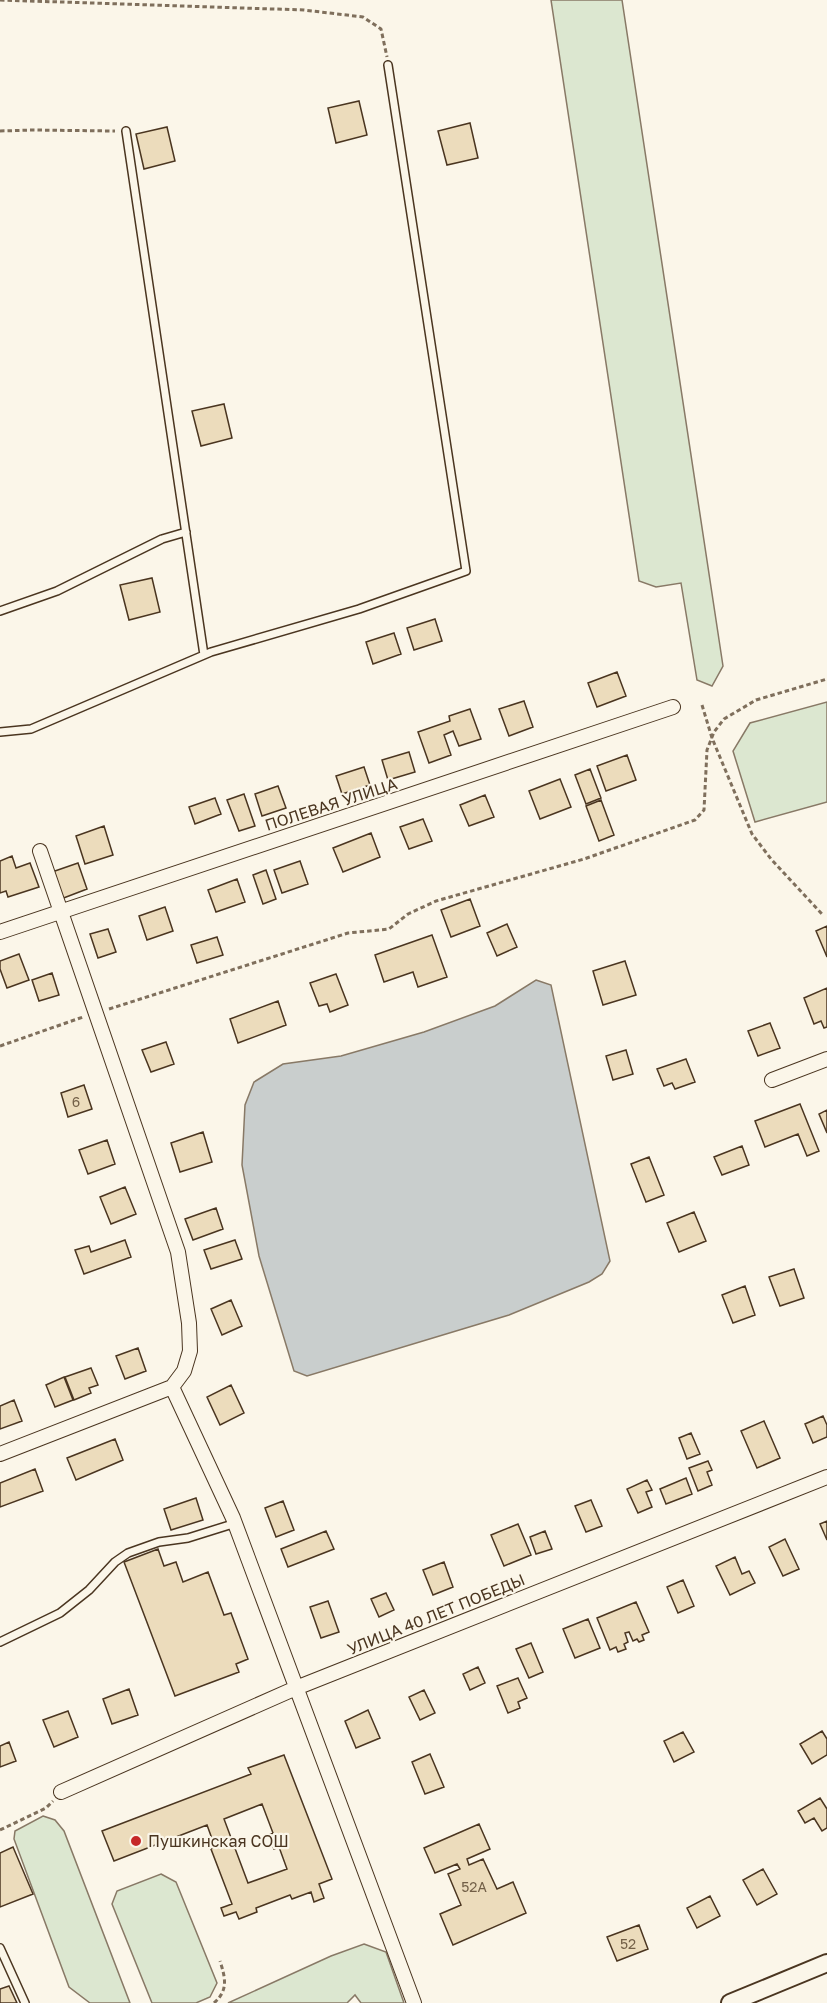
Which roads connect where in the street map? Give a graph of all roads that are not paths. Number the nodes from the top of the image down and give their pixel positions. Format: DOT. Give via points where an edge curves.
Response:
graph roads {
  1 [pos="388,64"];
  2 [pos="126,131"];
  3 [pos="186,532"];
  4 [pos="0,611"];
  5 [pos="204,655"];
  6 [pos="673,707"];
  7 [pos="0,732"];
  8 [pos="40,851"];
  9 [pos="60,912"];
  10 [pos="0,932"];
  11 [pos="827,1059"];
  12 [pos="772,1080"];
  13 [pos="172,1387"];
  14 [pos="0,1454"];
  15 [pos="827,1477"];
  16 [pos="236,1523"];
  17 [pos="0,1642"];
  18 [pos="296,1688"];
  19 [pos="61,1792"];
  20 [pos="0,1948"];
  21 [pos="827,1964"];
  22 [pos="25,2003"];
  23 [pos="414,2003"];
  24 [pos="730,2003"];
  1 -- 5 [label="lane" via="466,572"];
  2 -- 3 [label="lane"];
  3 -- 4 [label="lane" via="162,539 57,591"];
  3 -- 5 [label="lane"];
  5 -- 7 [label="lane" via="31,729"];
  6 -- 9 [label="street, ПОЛЕВАЯ УЛИЦА"];
  8 -- 9 [label="street"];
  9 -- 10 [label="street, ПОЛЕВАЯ УЛИЦА"];
  9 -- 13 [label="street" via="177,1252 190,1351 184,1371"];
  11 -- 12 [label="street"];
  13 -- 14 [label="street"];
  13 -- 16 [label="street"];
  15 -- 18 [label="street, УЛИЦА 40 ЛЕТ ПОБЕДЫ"];
  16 -- 17 [label="lane" via="128,1553 60,1613"];
  16 -- 18 [label="street"];
  18 -- 19 [label="street, УЛИЦА 40 ЛЕТ ПОБЕДЫ"];
  18 -- 23 [label="street"];
  20 -- 22 [label="lane"];
  21 -- 24 [label="street"];
}
